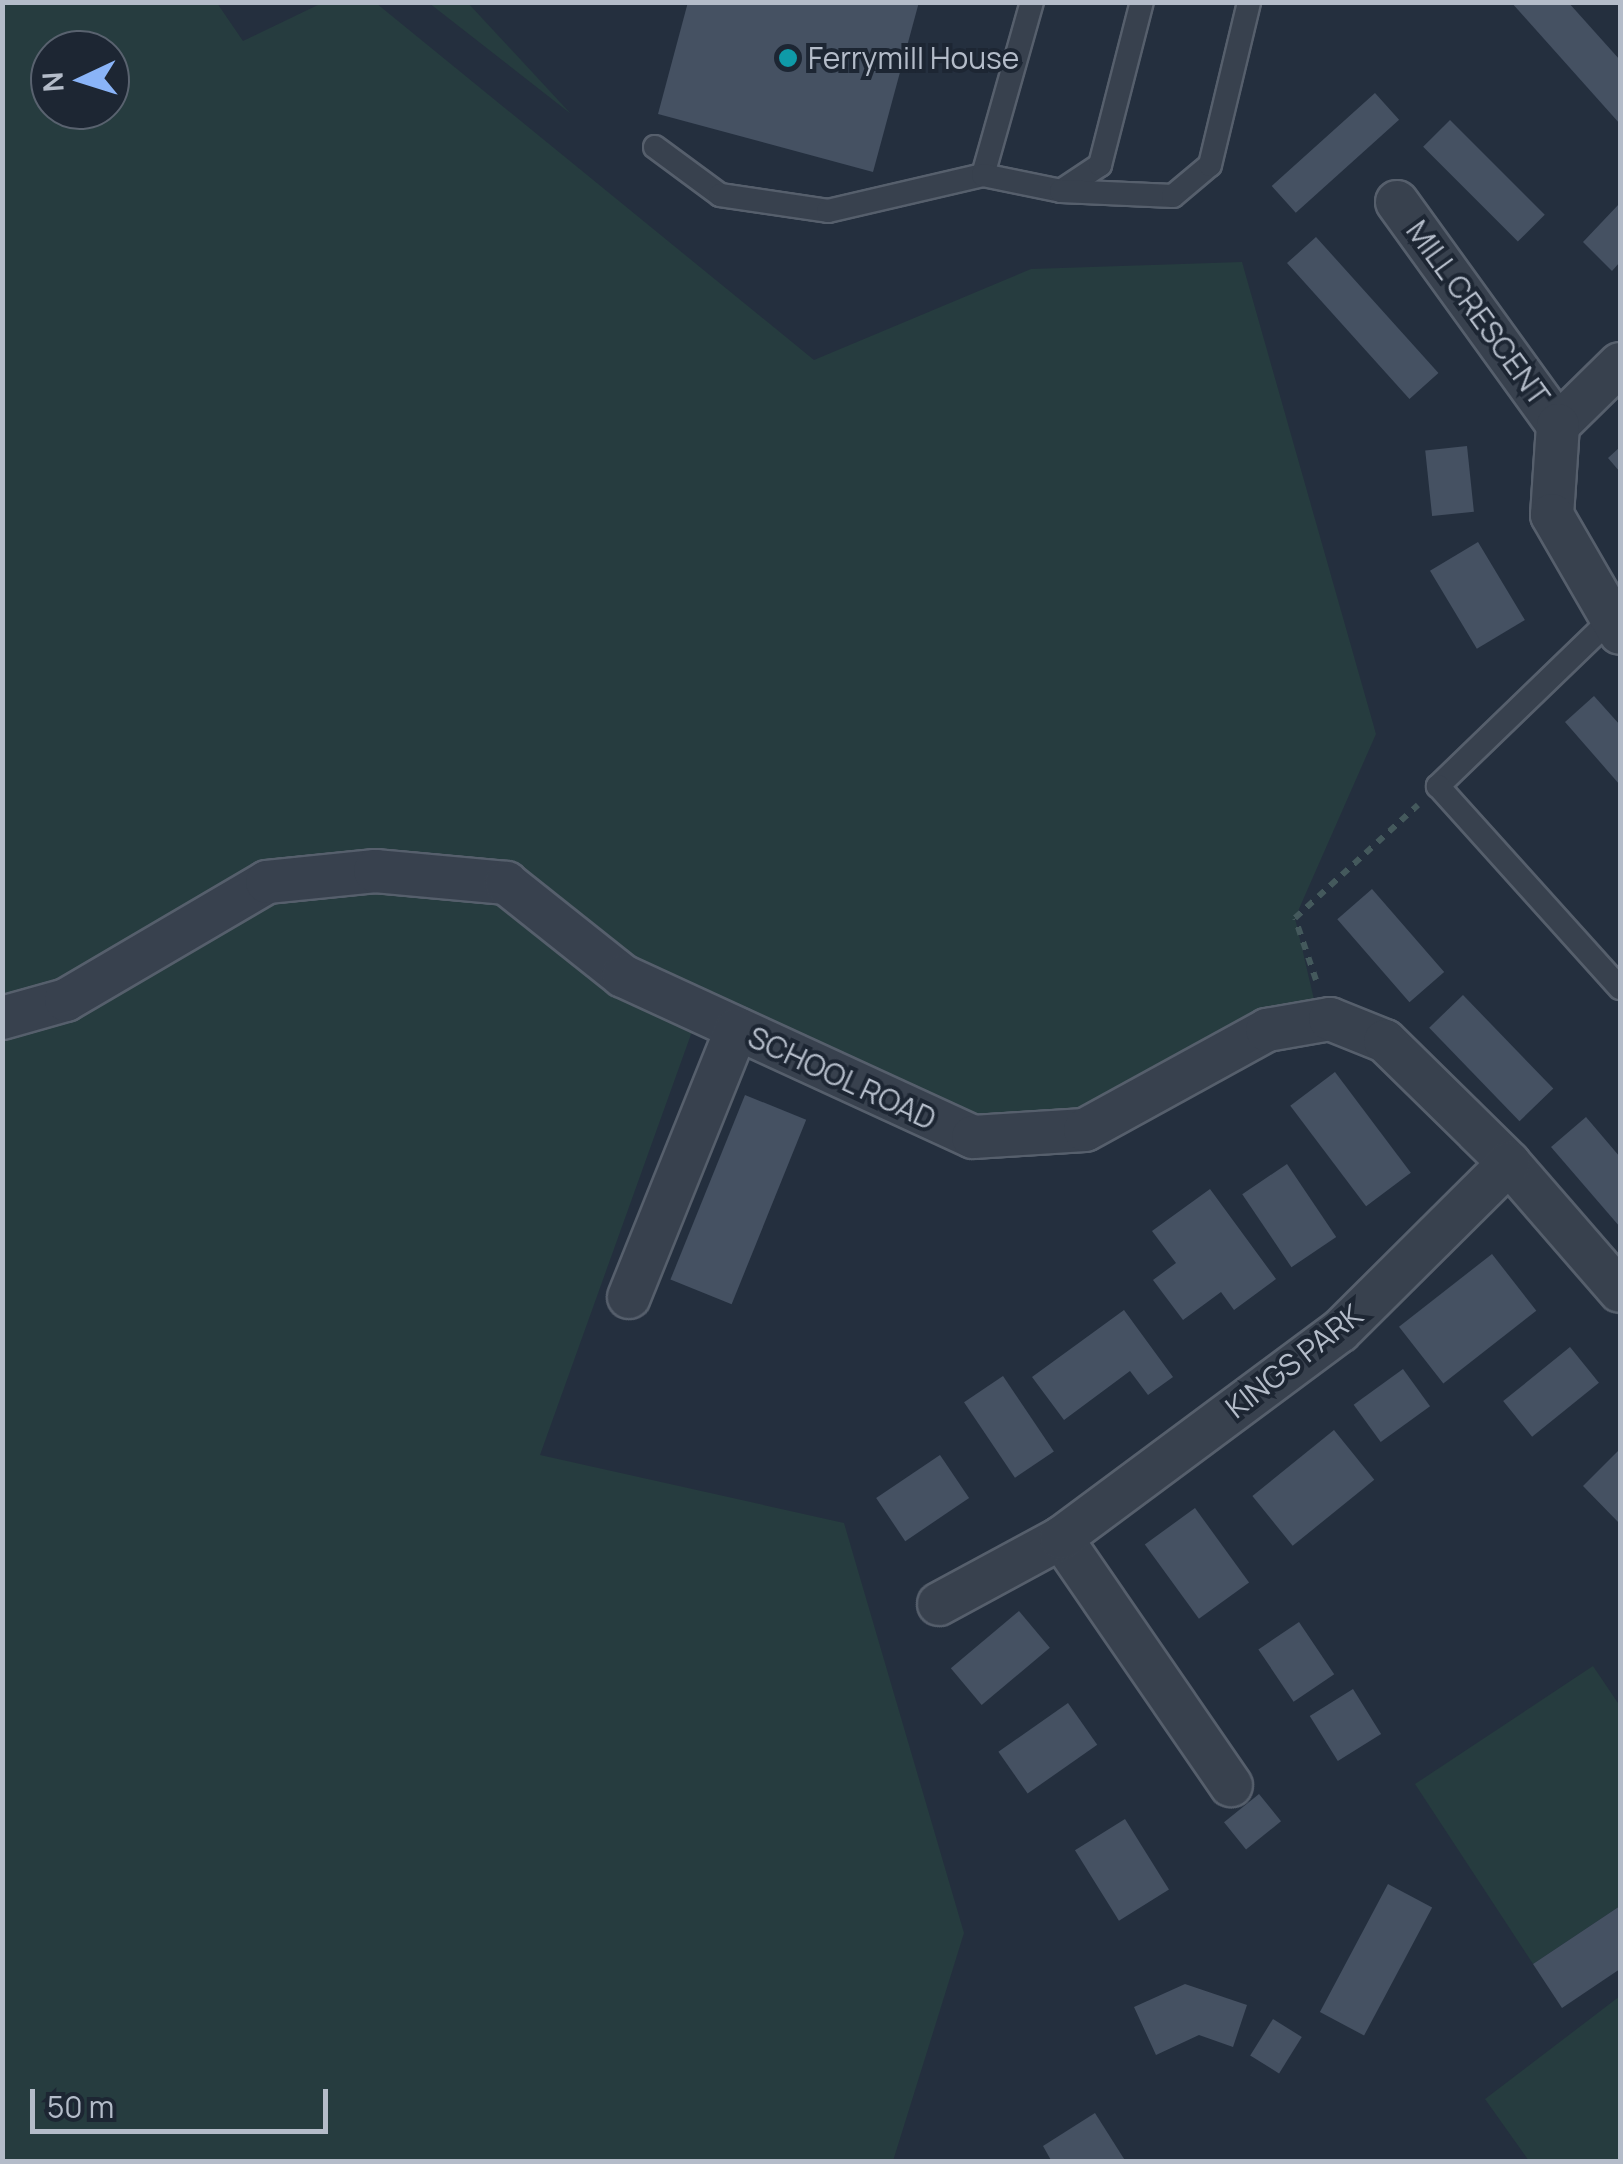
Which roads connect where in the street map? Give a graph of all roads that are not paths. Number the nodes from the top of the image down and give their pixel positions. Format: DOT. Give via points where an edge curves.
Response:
graph roads {
  1 [pos="1032,2"];
  2 [pos="1142,2"];
  3 [pos="1249,2"];
  4 [pos="656,147"];
  5 [pos="983,175"];
  6 [pos="1060,190"];
  7 [pos="1398,202"];
  8 [pos="1620,364"];
  9 [pos="1558,424"];
  10 [pos="1615,627"];
  11 [pos="1620,988"];
  12 [pos="2,1018"];
  13 [pos="736,1030"];
  14 [pos="1509,1163"];
  15 [pos="1620,1291"];
  16 [pos="628,1297"];
  17 [pos="1061,1538"];
  18 [pos="939,1604"];
  19 [pos="1231,1785"];
  1 -- 5 [label="lane"];
  2 -- 6 [label="lane" via="1100,166"];
  3 -- 6 [label="lane" via="1210,165 1173,196"];
  4 -- 5 [label="lane" via="720,195 828,211"];
  5 -- 6 [label="lane"];
  7 -- 9 [label="street, MILL CRESCENT"];
  8 -- 9 [label="street, MILL CRESCENT"];
  9 -- 10 [label="street, MILL CRESCENT" via="1552,515"];
  10 -- 11 [label="lane, MILL CRESCENT" via="1438,786"];
  12 -- 13 [label="street, SCHOOL ROAD" via="66,1000 267,882 375,871 506,884 623,976"];
  13 -- 14 [label="street, SCHOOL ROAD" via="974,1138 1085,1130 1267,1030 1330,1019 1385,1041"];
  13 -- 16 [label="street"];
  14 -- 15 [label="street"];
  14 -- 17 [label="street, KINGS PARK" via="1340,1331"];
  17 -- 18 [label="street, KINGS PARK"];
  17 -- 19 [label="street"];
}
